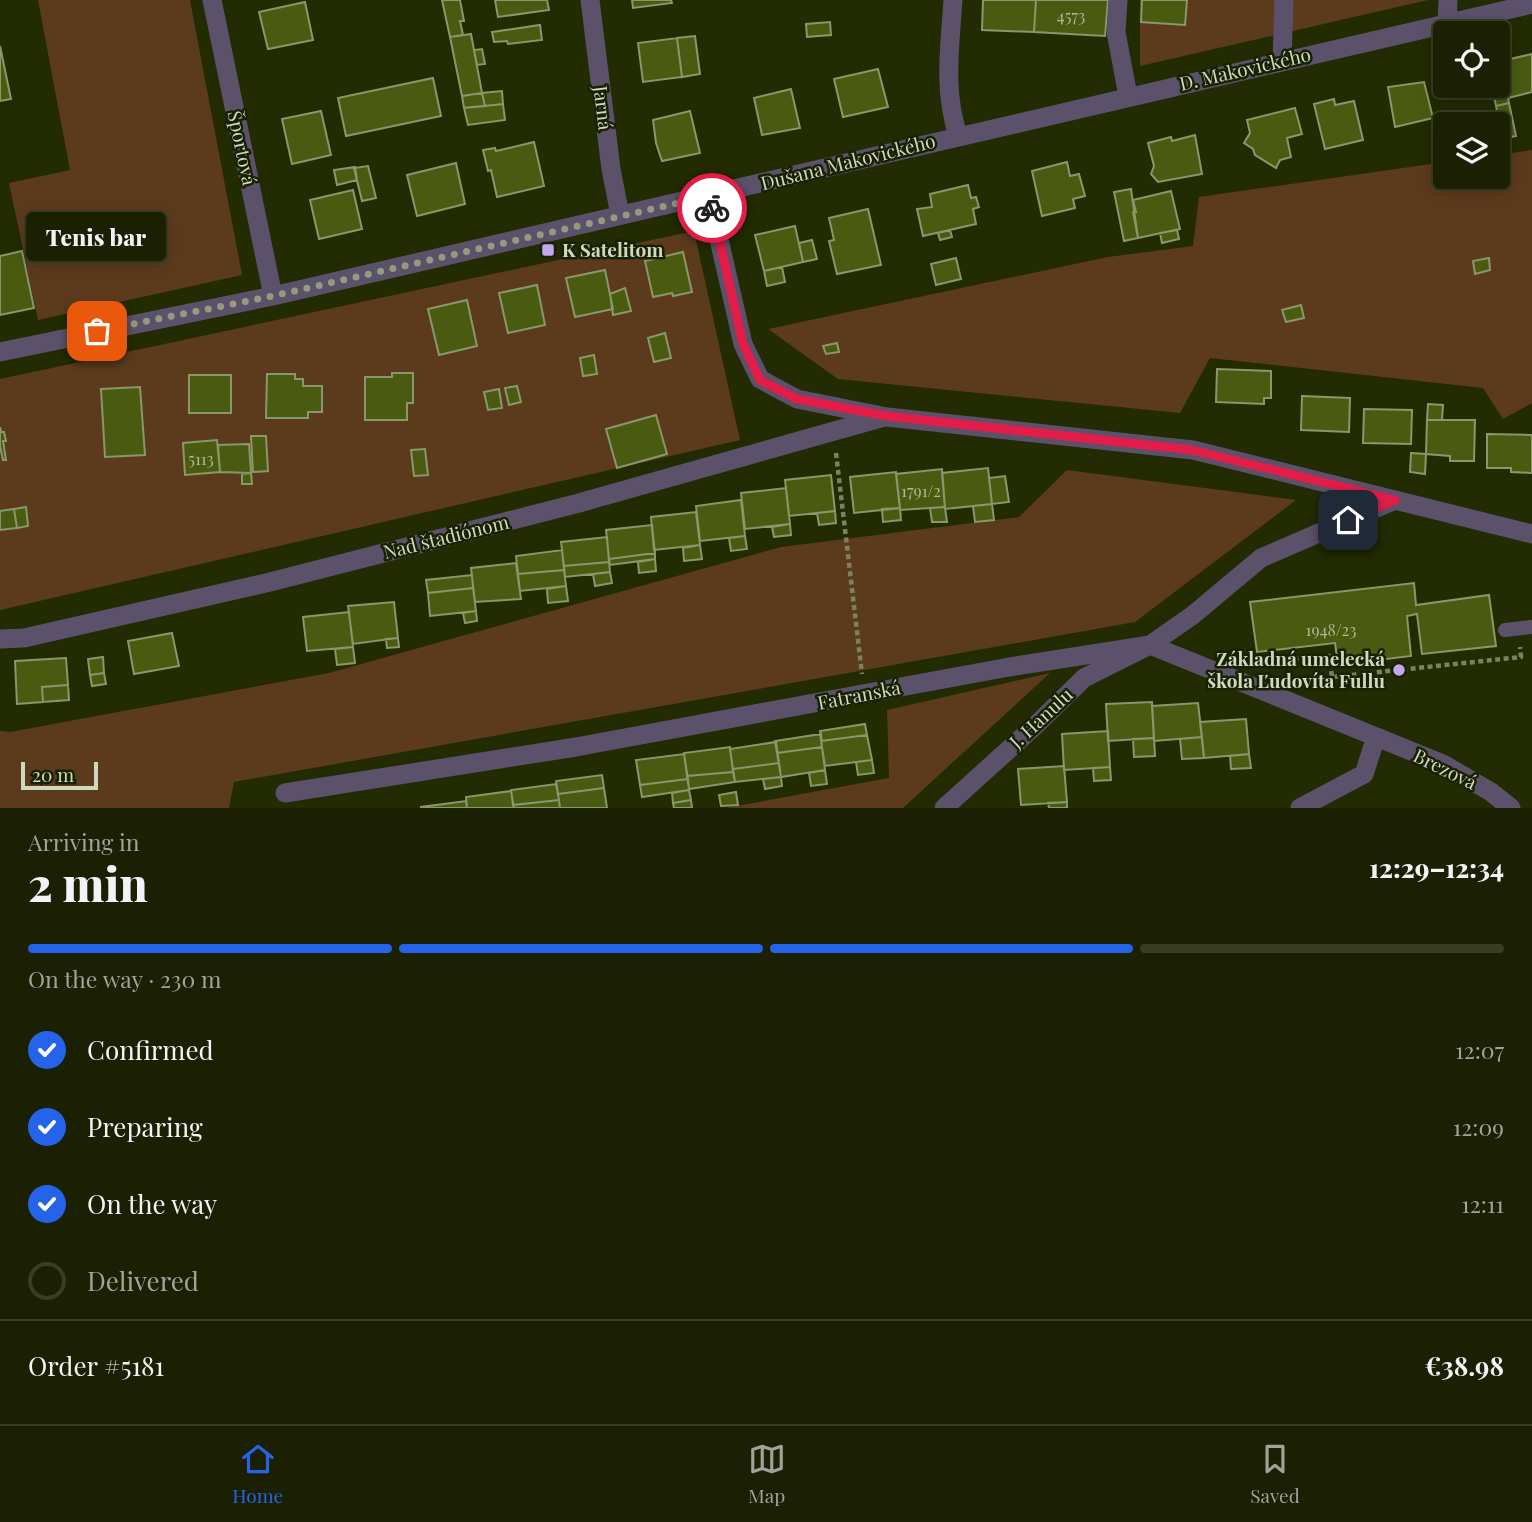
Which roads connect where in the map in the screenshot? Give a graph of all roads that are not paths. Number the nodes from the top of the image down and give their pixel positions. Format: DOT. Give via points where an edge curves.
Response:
graph roads {
  1 [pos="212,0"];
  2 [pos="590,0"];
  3 [pos="953,0"];
  4 [pos="1118,0"];
  5 [pos="1284,0"];
  6 [pos="1448,0"];
  7 [pos="1532,4"];
  8 [pos="1447,21"];
  9 [pos="1456,21"];
  10 [pos="1433,26"];
  11 [pos="1282,61"];
  12 [pos="1128,96"];
  13 [pos="958,135"];
  14 [pos="709,196"];
  15 [pos="620,215"];
  16 [pos="273,296"];
  17 [pos="0,352"];
  18 [pos="887,416"];
  19 [pos="1395,500"];
  20 [pos="1532,534"];
  21 [pos="0,639"];
  22 [pos="1150,645"];
  23 [pos="1376,737"];
  24 [pos="285,793"];
  25 [pos="944,808"];
  26 [pos="1300,808"];
  27 [pos="1511,808"];
  1 -- 16 [label="street, Športová"];
  2 -- 15 [label="street, Jarná"];
  3 -- 13 [label="street" via="948,84"];
  4 -- 12 [label="street" via="1116,32"];
  5 -- 11 [label="street"];
  6 -- 8 [label="street"];
  7 -- 9 [label="street, D. Makovického"];
  10 -- 11 [label="street, D. Makovického"];
  11 -- 12 [label="street, D. Makovického"];
  12 -- 13 [label="street, D. Makovického"];
  13 -- 14 [label="street, Dušana Makovického"];
  14 -- 15 [label="street, Dušana Makovického"];
  14 -- 18 [label="street" via="743,344 760,380 797,399"];
  15 -- 16 [label="street, Dušana Makovického"];
  16 -- 17 [label="street, Dušana Makovického"];
  18 -- 19 [label="street" via="1192,450"];
  18 -- 21 [label="street, Nad štadiónom" via="579,503 270,582 24,638"];
  19 -- 20 [label="street"];
  19 -- 22 [label="street, Fatranská" via="1261,558"];
  22 -- 23 [label="street, Brezová"];
  22 -- 24 [label="street, Fatranská" via="576,747"];
  22 -- 25 [label="street, J. Hanulu" via="1084,678"];
  23 -- 26 [label="street" via="1364,774"];
  23 -- 27 [label="street, Brezová" via="1443,764"];
}
